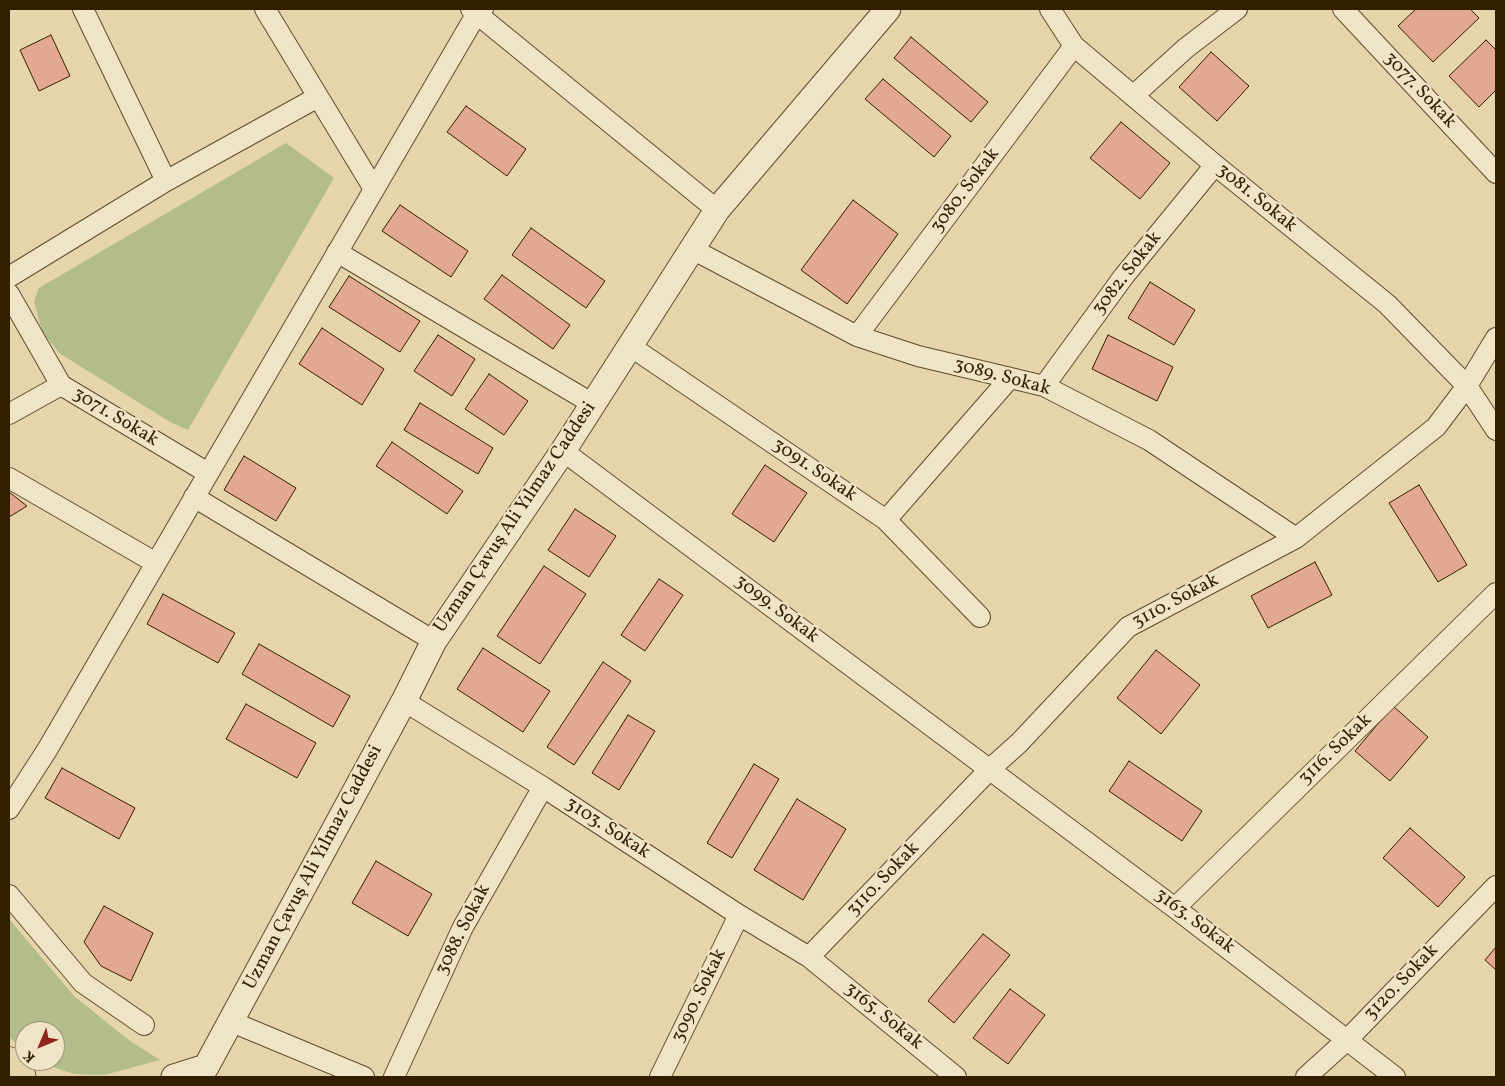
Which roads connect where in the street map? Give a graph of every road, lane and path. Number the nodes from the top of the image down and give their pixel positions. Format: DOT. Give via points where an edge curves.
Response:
graph roads {
  1 [pos="83,9"];
  2 [pos="265,9"];
  3 [pos="888,9"];
  4 [pos="1050,9"];
  5 [pos="1237,9"];
  6 [pos="1343,9"];
  7 [pos="477,10"];
  8 [pos="1074,46"];
  9 [pos="1133,96"];
  10 [pos="318,97"];
  11 [pos="1214,165"];
  12 [pos="1496,173"];
  13 [pos="166,181"];
  14 [pos="374,190"];
  15 [pos="717,210"];
  16 [pos="692,249"];
  17 [pos="337,252"];
  18 [pos="9,277"];
  19 [pos="9,294"];
  20 [pos="857,336"];
  21 [pos="1496,338"];
  22 [pos="630,346"];
  23 [pos="1010,378"];
  24 [pos="61,385"];
  25 [pos="1044,386"];
  26 [pos="1467,386"];
  27 [pos="592,404"];
  28 [pos="9,414"];
  29 [pos="1496,430"];
  30 [pos="563,451"];
  31 [pos="208,473"];
  32 [pos="9,478"];
  33 [pos="194,497"];
  34 [pos="886,520"];
  35 [pos="1296,538"];
  36 [pos="156,563"];
  37 [pos="1496,593"];
  38 [pos="980,617"];
  39 [pos="434,641"];
  40 [pos="404,701"];
  41 [pos="990,770"];
  42 [pos="543,787"];
  43 [pos="9,809"];
  44 [pos="1496,886"];
  45 [pos="9,895"];
  46 [pos="1176,908"];
  47 [pos="739,915"];
  48 [pos="810,957"];
  49 [pos="232,1022"];
  50 [pos="144,1025"];
  51 [pos="1348,1039"];
  52 [pos="9,1061"];
  53 [pos="202,1072"];
  54 [pos="22,1077"];
  55 [pos="174,1077"];
  56 [pos="364,1077"];
  57 [pos="394,1077"];
  58 [pos="660,1077"];
  59 [pos="955,1077"];
  60 [pos="1306,1077"];
  61 [pos="1395,1077"];
  1 -- 13 [label="street"];
  2 -- 10 [label="street"];
  3 -- 15 [label="street, Uzman Çavuş Ali Yılmaz Caddesi"];
  4 -- 8 [label="street, 3081. Sokak"];
  5 -- 9 [label="street" via="1186,48"];
  6 -- 12 [label="street, 3077. Sokak"];
  7 -- 14 [label="street"];
  7 -- 15 [label="street"];
  8 -- 9 [label="street, 3081. Sokak"];
  8 -- 20 [label="street, 3080. Sokak"];
  9 -- 11 [label="street, 3081. Sokak"];
  10 -- 13 [label="street"];
  10 -- 14 [label="street"];
  11 -- 25 [label="street, 3082. Sokak" via="1124,276"];
  11 -- 26 [label="street, 3081. Sokak" via="1387,304"];
  13 -- 18 [label="street"];
  14 -- 17 [label="street"];
  15 -- 16 [label="street, Uzman Çavuş Ali Yılmaz Caddesi"];
  16 -- 20 [label="street, 3089. Sokak"];
  16 -- 22 [label="street, Uzman Çavuş Ali Yılmaz Caddesi"];
  17 -- 27 [label="street"];
  17 -- 31 [label="street"];
  19 -- 24 [label="street, 3071. Sokak"];
  20 -- 23 [label="street, 3089. Sokak" via="918,356"];
  21 -- 26 [label="street, 3110. Sokak"];
  22 -- 27 [label="street, Uzman Çavuş Ali Yılmaz Caddesi"];
  22 -- 34 [label="street, 3091. Sokak"];
  23 -- 25 [label="street, 3089. Sokak"];
  23 -- 34 [label="street"];
  24 -- 28 [label="street"];
  24 -- 31 [label="street, 3071. Sokak"];
  25 -- 35 [label="street, 3089. Sokak" via="1149,440"];
  26 -- 29 [label="street, 3081. Sokak"];
  26 -- 35 [label="street, 3110. Sokak" via="1436,427"];
  27 -- 30 [label="street, Uzman Çavuş Ali Yılmaz Caddesi"];
  30 -- 39 [label="street, Uzman Çavuş Ali Yılmaz Caddesi"];
  30 -- 41 [label="street, 3099. Sokak"];
  31 -- 33 [label="street"];
  32 -- 36 [label="street"];
  33 -- 36 [label="street"];
  33 -- 39 [label="street"];
  34 -- 38 [label="street, 3091. Sokak"];
  35 -- 41 [label="street, 3110. Sokak" via="1128,627"];
  36 -- 43 [label="street"];
  37 -- 46 [label="street, 3116. Sokak"];
  39 -- 40 [label="street, Uzman Çavuş Ali Yılmaz Caddesi"];
  40 -- 42 [label="street, 3103. Sokak"];
  40 -- 49 [label="street, Uzman Çavuş Ali Yılmaz Caddesi"];
  41 -- 46 [label="street, 3163. Sokak"];
  41 -- 48 [label="street, 3110. Sokak"];
  42 -- 47 [label="street, 3103. Sokak"];
  42 -- 57 [label="street, 3088. Sokak" via="463,927"];
  44 -- 51 [label="street, 3120. Sokak"];
  45 -- 50 [label="street" via="83,983"];
  46 -- 51 [label="street, 3163. Sokak"];
  47 -- 48 [label="street, 3103. Sokak"];
  47 -- 58 [label="street, 3090. Sokak"];
  48 -- 59 [label="street, 3165. Sokak"];
  49 -- 53 [label="street, Uzman Çavuş Ali Yılmaz Caddesi"];
  49 -- 56 [label="street"];
  51 -- 60 [label="street, 3120. Sokak"];
  51 -- 61 [label="street, 3163. Sokak"];
  52 -- 54 [label="main road"];
  53 -- 55 [label="street"];
}
